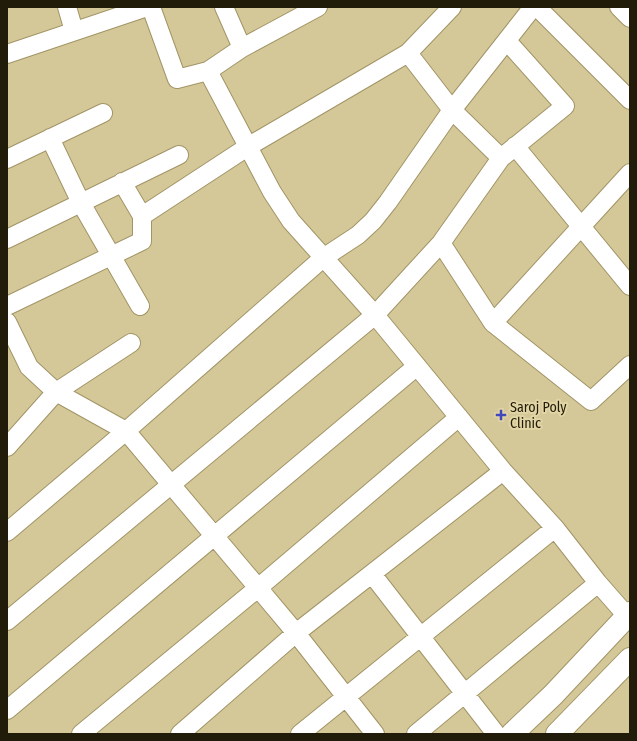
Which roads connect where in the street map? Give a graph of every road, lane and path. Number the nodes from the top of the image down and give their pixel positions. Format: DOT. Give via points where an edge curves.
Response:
graph roads {
  1 [pos="67,7"];
  2 [pos="147,7"];
  3 [pos="151,7"];
  4 [pos="224,7"];
  5 [pos="318,7"];
  6 [pos="452,7"];
  7 [pos="533,7"];
  8 [pos="537,7"];
  9 [pos="619,7"];
  10 [pos="630,18"];
  11 [pos="74,31"];
  12 [pos="507,41"];
  13 [pos="242,48"];
  14 [pos="408,53"];
  15 [pos="7,54"];
  16 [pos="208,71"];
  17 [pos="630,100"];
  18 [pos="452,110"];
  19 [pos="103,113"];
  20 [pos="50,138"];
  21 [pos="248,146"];
  22 [pos="515,146"];
  23 [pos="179,155"];
  24 [pos="501,158"];
  25 [pos="7,159"];
  26 [pos="630,173"];
  27 [pos="122,182"];
  28 [pos="81,203"];
  29 [pos="142,216"];
  30 [pos="582,226"];
  31 [pos="7,239"];
  32 [pos="441,243"];
  33 [pos="110,256"];
  34 [pos="323,258"];
  35 [pos="630,286"];
  36 [pos="7,306"];
  37 [pos="140,306"];
  38 [pos="375,315"];
  39 [pos="7,322"];
  40 [pos="493,323"];
  41 [pos="132,343"];
  42 [pos="630,365"];
  43 [pos="417,366"];
  44 [pos="56,392"];
  45 [pos="459,417"];
  46 [pos="126,431"];
  47 [pos="9,442"];
  48 [pos="503,471"];
  49 [pos="170,484"];
  50 [pos="555,528"];
  51 [pos="7,532"];
  52 [pos="216,537"];
  53 [pos="372,574"];
  54 [pos="598,583"];
  55 [pos="258,588"];
  56 [pos="629,615"];
  57 [pos="7,621"];
  58 [pos="296,633"];
  59 [pos="420,637"];
  60 [pos="630,659"];
  61 [pos="465,693"];
  62 [pos="345,696"];
  63 [pos="7,710"];
  64 [pos="81,734"];
  65 [pos="180,734"];
  66 [pos="300,734"];
  67 [pos="375,734"];
  68 [pos="416,734"];
  69 [pos="496,734"];
  70 [pos="512,734"];
  71 [pos="557,734"];
  1 -- 11 [label="street"];
  2 -- 11 [label="street"];
  3 -- 16 [label="street" via="177,79"];
  4 -- 13 [label="street"];
  5 -- 13 [label="street"];
  6 -- 14 [label="street"];
  7 -- 12 [label="street"];
  8 -- 17 [label="street"];
  9 -- 10 [label="street"];
  11 -- 15 [label="street"];
  12 -- 18 [label="street"];
  12 -- 22 [label="street" via="565,106"];
  13 -- 16 [label="street"];
  14 -- 18 [label="street"];
  14 -- 21 [label="street"];
  16 -- 21 [label="street"];
  18 -- 24 [label="street"];
  18 -- 34 [label="street" via="373,221 358,235"];
  19 -- 20 [label="street"];
  20 -- 25 [label="street"];
  20 -- 28 [label="street"];
  21 -- 29 [label="street"];
  21 -- 34 [label="street" via="272,192 291,221"];
  22 -- 24 [label="street"];
  22 -- 30 [label="street"];
  23 -- 27 [label="street"];
  24 -- 32 [label="street"];
  26 -- 30 [label="street"];
  27 -- 28 [label="street"];
  27 -- 29 [label="street"];
  28 -- 31 [label="street"];
  28 -- 33 [label="street"];
  29 -- 33 [label="street" via="142,241"];
  30 -- 35 [label="street"];
  30 -- 40 [label="street"];
  32 -- 38 [label="street"];
  32 -- 40 [label="street"];
  33 -- 36 [label="street"];
  33 -- 37 [label="street"];
  34 -- 38 [label="street"];
  34 -- 46 [label="street"];
  38 -- 43 [label="street"];
  38 -- 49 [label="street"];
  39 -- 44 [label="street" via="29,367"];
  40 -- 42 [label="street" via="591,400"];
  41 -- 44 [label="street"];
  43 -- 45 [label="street"];
  43 -- 52 [label="street"];
  44 -- 46 [label="street"];
  44 -- 47 [label="street"];
  45 -- 48 [label="street"];
  45 -- 55 [label="street"];
  46 -- 49 [label="street"];
  46 -- 51 [label="street"];
  48 -- 50 [label="street"];
  48 -- 53 [label="street"];
  49 -- 52 [label="street"];
  49 -- 57 [label="street"];
  50 -- 54 [label="street"];
  50 -- 59 [label="street"];
  52 -- 55 [label="street"];
  52 -- 63 [label="street"];
  53 -- 58 [label="street"];
  53 -- 59 [label="street"];
  54 -- 56 [label="street"];
  54 -- 61 [label="street"];
  55 -- 58 [label="street"];
  55 -- 64 [label="street"];
  56 -- 70 [label="main road"];
  58 -- 62 [label="street"];
  58 -- 65 [label="street"];
  59 -- 61 [label="street"];
  59 -- 62 [label="street"];
  60 -- 71 [label="main road"];
  61 -- 68 [label="street"];
  61 -- 69 [label="street"];
  62 -- 66 [label="street"];
  62 -- 67 [label="street"];
}
